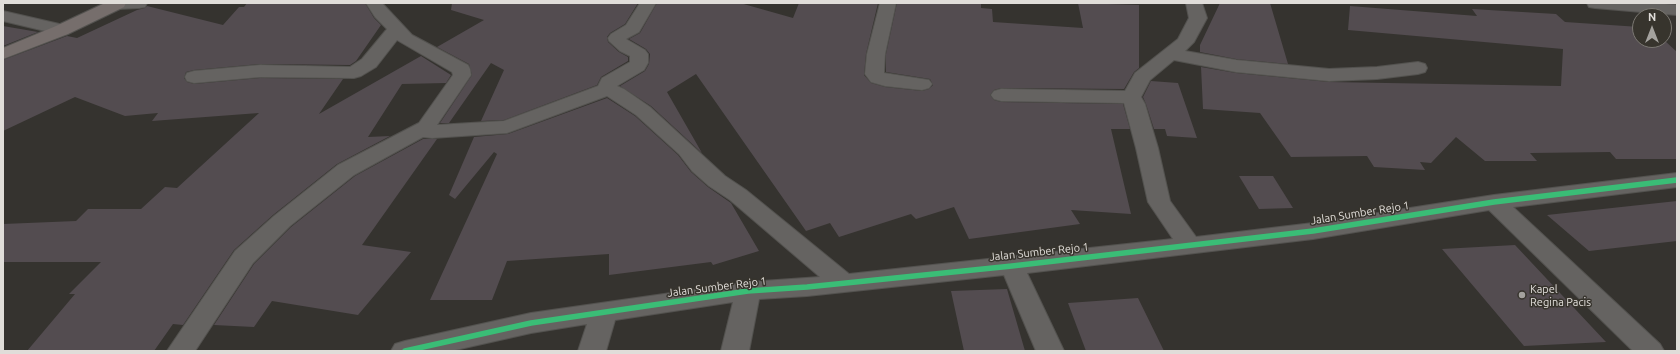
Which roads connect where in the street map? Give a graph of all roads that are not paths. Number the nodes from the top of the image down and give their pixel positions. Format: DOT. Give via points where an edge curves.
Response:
graph roads {
  1 [pos="118,3"];
  2 [pos="139,3"];
  3 [pos="374,3"];
  4 [pos="648,3"];
  5 [pos="888,3"];
  6 [pos="1194,3"];
  7 [pos="1595,3"];
  8 [pos="1677,10"];
  9 [pos="3,16"];
  10 [pos="396,29"];
  11 [pos="62,30"];
  12 [pos="3,54"];
  13 [pos="1171,54"];
  14 [pos="1418,68"];
  15 [pos="194,77"];
  16 [pos="922,84"];
  17 [pos="607,89"];
  18 [pos="1001,95"];
  19 [pos="1131,97"];
  20 [pos="426,126"];
  21 [pos="1677,180"];
  22 [pos="1494,202"];
  23 [pos="1189,245"];
  24 [pos="1012,266"];
  25 [pos="844,283"];
  26 [pos="748,291"];
  27 [pos="604,312"];
  28 [pos="181,351"];
  29 [pos="405,351"];
  30 [pos="592,351"];
  31 [pos="735,351"];
  32 [pos="1050,351"];
  33 [pos="1650,351"];
  1 -- 2 [label="street"];
  1 -- 11 [label="main road"];
  3 -- 10 [label="street"];
  4 -- 17 [label="street" via="633,28 617,38 639,54 639,63 609,82"];
  5 -- 16 [label="street" via="877,48 874,74 884,80"];
  6 -- 13 [label="street" via="1198,18 1185,42"];
  7 -- 8 [label="street"];
  9 -- 11 [label="street"];
  10 -- 15 [label="street" via="369,63 354,72 260,72"];
  10 -- 20 [label="street" via="406,39 461,69 462,75"];
  11 -- 12 [label="main road"];
  13 -- 14 [label="street" via="1236,66 1329,75 1377,74"];
  13 -- 19 [label="street" via="1142,77"];
  17 -- 20 [label="street" via="507,127 432,132 425,131"];
  17 -- 25 [label="street" via="643,111 712,176"];
  18 -- 19 [label="street"];
  19 -- 23 [label="street" via="1148,148 1159,202"];
  20 -- 28 [label="street" via="346,170 282,221 244,257"];
  21 -- 22 [label="street, Jalan Sumber Rejo 1"];
  22 -- 23 [label="street, Jalan Sumber Rejo 1" via="1313,231"];
  22 -- 33 [label="street"];
  23 -- 24 [label="street, Jalan Sumber Rejo 1"];
  24 -- 25 [label="street, Jalan Sumber Rejo 1"];
  24 -- 32 [label="street"];
  25 -- 26 [label="street, Jalan Sumber Rejo 1"];
  26 -- 27 [label="street, Jalan Sumber Rejo 1"];
  26 -- 31 [label="street"];
  27 -- 29 [label="street, Jalan Sumber Rejo 1" via="531,323"];
  27 -- 30 [label="street"];
}
